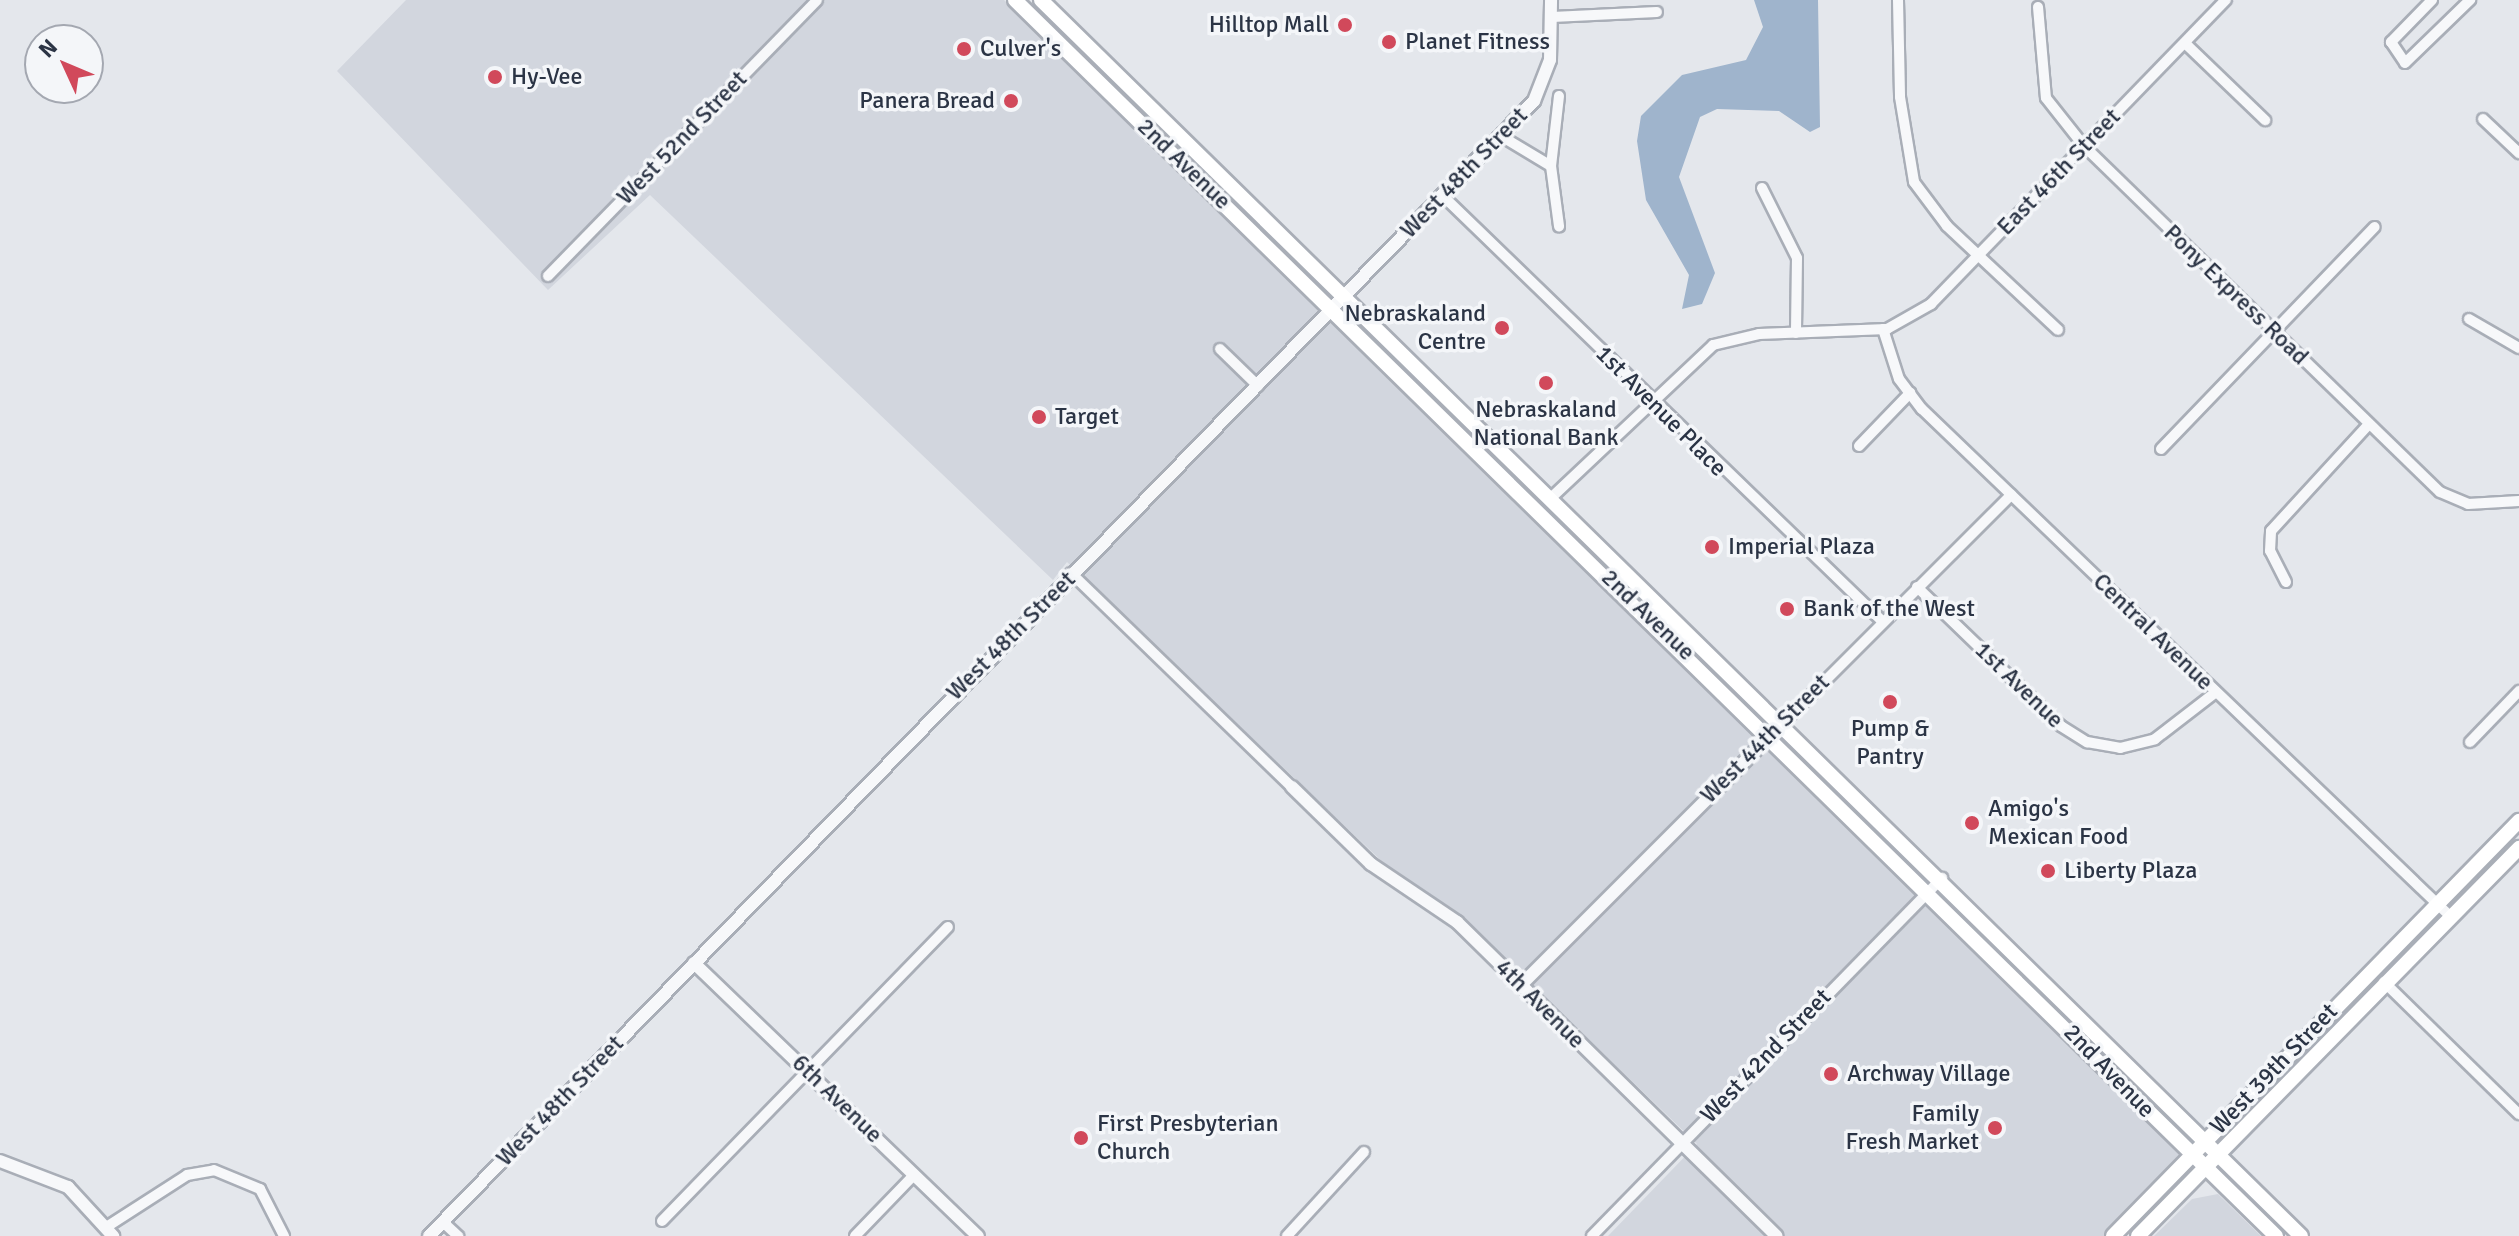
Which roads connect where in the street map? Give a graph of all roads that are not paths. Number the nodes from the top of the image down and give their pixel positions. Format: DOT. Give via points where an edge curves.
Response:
graph roads {
  1 [pos="817,0"];
  2 [pos="1015,0"];
  3 [pos="1041,0"];
  4 [pos="1551,0"];
  5 [pos="1898,0"];
  6 [pos="2226,0"];
  7 [pos="2432,0"];
  8 [pos="2470,0"];
  9 [pos="2038,7"];
  10 [pos="1657,12"];
  11 [pos="1552,17"];
  12 [pos="2186,44"];
  13 [pos="1559,96"];
  14 [pos="2483,119"];
  15 [pos="2265,120"];
  16 [pos="1501,136"];
  17 [pos="2084,146"];
  18 [pos="2519,153"];
  19 [pos="1551,166"];
  20 [pos="1762,188"];
  21 [pos="1443,196"];
  22 [pos="1559,226"];
  23 [pos="2375,227"];
  24 [pos="1978,256"];
  25 [pos="548,276"];
  26 [pos="1338,303"];
  27 [pos="2469,319"];
  28 [pos="1883,329"];
  29 [pos="2058,330"];
  30 [pos="1796,333"];
  31 [pos="2275,333"];
  32 [pos="2519,348"];
  33 [pos="1220,349"];
  34 [pos="1258,386"];
  35 [pos="1910,393"];
  36 [pos="1651,396"];
  37 [pos="2368,425"];
  38 [pos="1859,446"];
  39 [pos="2161,449"];
  40 [pos="2011,495"];
  41 [pos="1553,496"];
  42 [pos="2519,501"];
  43 [pos="1071,573"];
  44 [pos="2286,582"];
  45 [pos="1917,587"];
  46 [pos="1883,622"];
  47 [pos="2519,691"];
  48 [pos="2216,692"];
  49 [pos="1776,730"];
  50 [pos="2470,742"];
  51 [pos="1292,787"];
  52 [pos="2519,821"];
  53 [pos="2519,848"];
  54 [pos="1942,878"];
  55 [pos="1929,890"];
  56 [pos="2437,904"];
  57 [pos="2450,916"];
  58 [pos="948,927"];
  59 [pos="694,963"];
  60 [pos="2384,982"];
  61 [pos="1521,985"];
  62 [pos="808,1070"];
  63 [pos="2519,1114"];
  64 [pos="2205,1140"];
  65 [pos="1682,1142"];
  66 [pos="1364,1152"];
  67 [pos="2218,1153"];
  68 [pos="2191,1155"];
  69 [pos="0,1161"];
  70 [pos="2204,1168"];
  71 [pos="914,1175"];
  72 [pos="662,1221"];
  73 [pos="443,1222"];
  74 [pos="110,1231"];
  75 [pos="284,1236"];
  76 [pos="429,1236"];
  77 [pos="458,1236"];
  78 [pos="855,1236"];
  79 [pos="978,1236"];
  80 [pos="1287,1236"];
  81 [pos="1592,1236"];
  82 [pos="1777,1236"];
  83 [pos="2113,1236"];
  84 [pos="2138,1236"];
  85 [pos="2276,1236"];
  86 [pos="2301,1236"];
  1 -- 25 [label="street, West 52nd Street"];
  2 -- 26 [label="main road, 2nd Avenue"];
  3 -- 26 [label="main road, 2nd Avenue"];
  4 -- 11 [label="street, West 48th Street"];
  5 -- 24 [label="street" via="1901,111 1914,182"];
  6 -- 12 [label="street, East 46th Street"];
  7 -- 8 [label="street" via="2391,42 2405,63"];
  9 -- 17 [label="street, Pony Express Road" via="2046,98"];
  10 -- 11 [label="street"];
  11 -- 16 [label="street, West 48th Street" via="1546,76"];
  12 -- 15 [label="street"];
  12 -- 17 [label="street, East 46th Street"];
  13 -- 19 [label="street"];
  14 -- 18 [label="street"];
  16 -- 19 [label="street"];
  16 -- 21 [label="street, West 48th Street"];
  17 -- 24 [label="street, East 46th Street"];
  17 -- 31 [label="street, Pony Express Road"];
  19 -- 22 [label="street"];
  20 -- 30 [label="street" via="1797,258"];
  21 -- 26 [label="street, West 48th Street"];
  21 -- 36 [label="street, 1st Avenue Place"];
  23 -- 31 [label="street"];
  24 -- 28 [label="street, East 46th Street" via="1931,304"];
  24 -- 29 [label="street"];
  26 -- 34 [label="street, West 48th Street"];
  26 -- 41 [label="main road, 2nd Avenue"];
  26 -- 49 [label="main road, 2nd Avenue"];
  27 -- 32 [label="street"];
  28 -- 30 [label="street"];
  28 -- 35 [label="street, Central Avenue"];
  30 -- 36 [label="street" via="1733,336 1713,345"];
  31 -- 37 [label="street, Pony Express Road"];
  31 -- 39 [label="street"];
  33 -- 34 [label="street"];
  34 -- 43 [label="street, West 48th Street"];
  35 -- 38 [label="street"];
  35 -- 40 [label="street, Central Avenue"];
  36 -- 41 [label="street"];
  36 -- 46 [label="street, 1st Avenue Place"];
  37 -- 42 [label="street, Pony Express Road" via="2440,492 2468,504"];
  37 -- 44 [label="street" via="2271,531 2276,571"];
  40 -- 45 [label="street, West 44th Street"];
  40 -- 48 [label="street, Central Avenue"];
  41 -- 49 [label="main road, 2nd Avenue"];
  43 -- 51 [label="street"];
  43 -- 59 [label="street, West 48th Street"];
  45 -- 46 [label="street, West 44th Street"];
  45 -- 48 [label="street, 1st Avenue" via="2061,726 2087,742 2120,748 2155,739"];
  46 -- 49 [label="street, West 44th Street"];
  47 -- 50 [label="street"];
  48 -- 56 [label="street, Central Avenue"];
  49 -- 54 [label="main road, 2nd Avenue"];
  49 -- 55 [label="main road, 2nd Avenue"];
  49 -- 61 [label="street, West 44th Street"];
  51 -- 61 [label="street, 4th Avenue" via="1371,864 1457,922"];
  52 -- 56 [label="main road, West 39th Street"];
  53 -- 57 [label="main road, West 39th Street"];
  54 -- 55 [label="street, West 42nd Street"];
  54 -- 64 [label="main road, 2nd Avenue"];
  55 -- 65 [label="street, West 42nd Street"];
  55 -- 68 [label="main road, 2nd Avenue"];
  56 -- 57 [label="street, Central Avenue"];
  56 -- 64 [label="main road, West 39th Street"];
  57 -- 60 [label="main road, West 39th Street"];
  58 -- 62 [label="street"];
  59 -- 62 [label="street, 6th Avenue"];
  59 -- 73 [label="street, West 48th Street"];
  60 -- 63 [label="street"];
  60 -- 67 [label="main road, West 39th Street"];
  61 -- 65 [label="street, 4th Avenue"];
  62 -- 71 [label="street, 6th Avenue"];
  62 -- 72 [label="street"];
  64 -- 67 [label="main road, 2nd Avenue"];
  64 -- 68 [label="main road, West 39th Street"];
  65 -- 81 [label="street, West 42nd Street"];
  65 -- 82 [label="street, 4th Avenue"];
  66 -- 80 [label="street"];
  67 -- 70 [label="main road, West 39th Street"];
  67 -- 86 [label="main road, 2nd Avenue"];
  68 -- 70 [label="main road, 2nd Avenue"];
  68 -- 83 [label="main road, West 39th Street"];
  69 -- 74 [label="street" via="68,1187"];
  70 -- 84 [label="main road, West 39th Street"];
  70 -- 85 [label="main road, 2nd Avenue"];
  71 -- 78 [label="street"];
  71 -- 79 [label="street, 6th Avenue"];
  73 -- 76 [label="street, West 48th Street"];
  73 -- 77 [label="street"];
  74 -- 75 [label="street" via="187,1175 214,1170 260,1189"];
}
